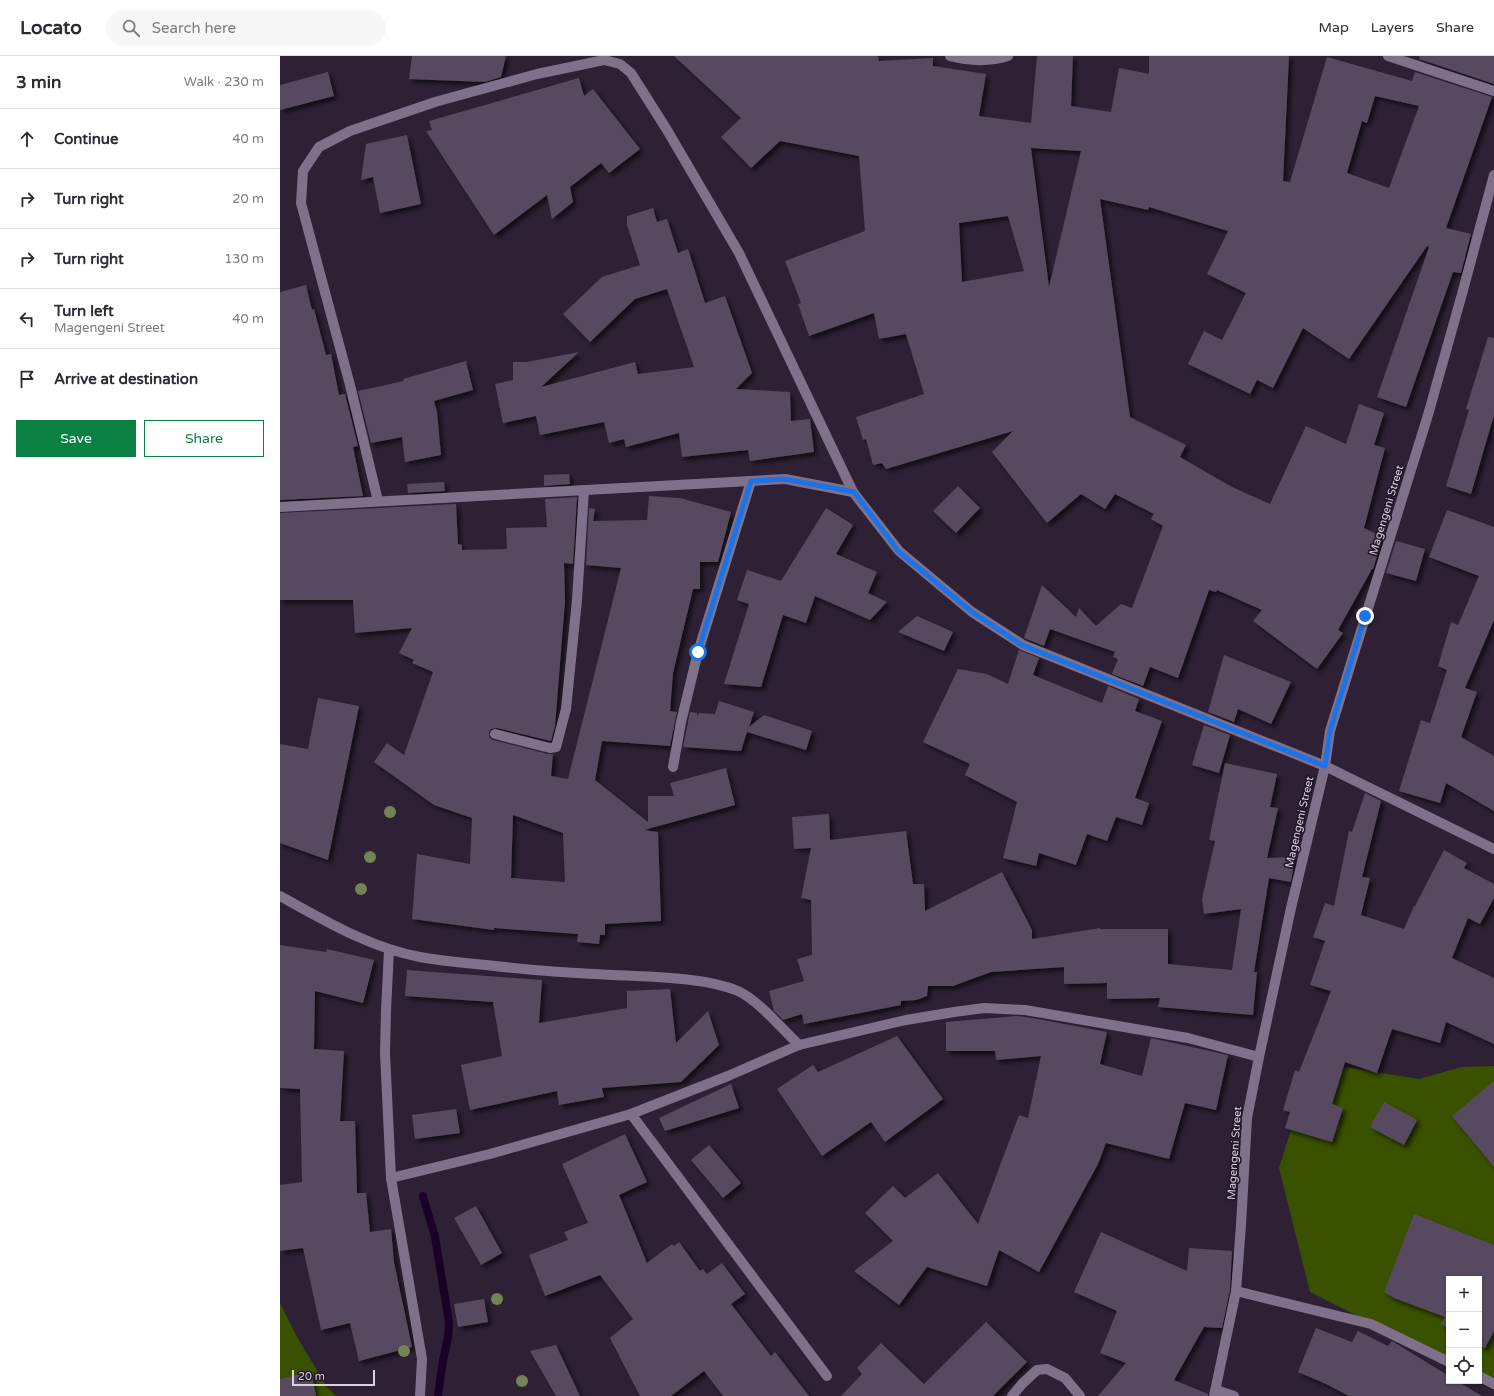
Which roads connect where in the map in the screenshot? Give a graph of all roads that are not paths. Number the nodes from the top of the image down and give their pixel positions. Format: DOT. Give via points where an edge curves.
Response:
graph roads {
  1 [pos="950,56"];
  2 [pos="1008,56"];
  3 [pos="1388,56"];
  4 [pos="1494,92"];
  5 [pos="1494,175"];
  6 [pos="751,481"];
  7 [pos="584,490"];
  8 [pos="854,492"];
  9 [pos="378,501"];
  10 [pos="280,507"];
  11 [pos="495,734"];
  12 [pos="1325,766"];
  13 [pos="673,767"];
  14 [pos="1494,849"];
  15 [pos="280,896"];
  16 [pos="389,950"];
  17 [pos="799,1045"];
  18 [pos="1259,1057"];
  19 [pos="631,1114"];
  20 [pos="391,1178"];
  21 [pos="1236,1291"];
  22 [pos="1446,1361"];
  23 [pos="827,1376"];
  24 [pos="1482,1378"];
  25 [pos="1494,1384"];
  26 [pos="1215,1393"];
  27 [pos="420,1396"];
  28 [pos="1012,1396"];
  29 [pos="1080,1396"];
  30 [pos="1234,1396"];
  1 -- 2 [label="street" via="979,60"];
  3 -- 4 [label="street"];
  5 -- 12 [label="street, Magengeni Street" via="1428,415 1330,731"];
  6 -- 7 [label="street"];
  6 -- 8 [label="street" via="785,479"];
  6 -- 13 [label="street" via="698,652"];
  7 -- 9 [label="street"];
  7 -- 11 [label="street" via="577,600 566,709 556,747 550,748"];
  8 -- 9 [label="street" via="739,254 631,73 620,64 604,60 537,74 450,98 350,132 319,147 303,172 300,203 350,385"];
  8 -- 12 [label="street" via="899,552 972,612 1022,645"];
  9 -- 10 [label="street"];
  12 -- 14 [label="street"];
  12 -- 18 [label="street, Magengeni Street"];
  15 -- 16 [label="street"];
  16 -- 17 [label="street" via="486,966 711,983 739,991 758,1004"];
  16 -- 20 [label="street" via="385,1053"];
  17 -- 18 [label="street" via="906,1020 984,1008 1025,1010 1188,1038"];
  17 -- 19 [label="street"];
  18 -- 21 [label="street, Magengeni Street" via="1247,1118"];
  19 -- 20 [label="street" via="490,1154"];
  19 -- 23 [label="street"];
  20 -- 27 [label="street" via="422,1360"];
  21 -- 22 [label="street" via="1371,1324"];
  21 -- 26 [label="street, Magengeni Street"];
  24 -- 25 [label="street"];
  26 -- 30 [label="street"];
  28 -- 29 [label="street" via="1037,1370 1047,1369 1065,1378"];
}
